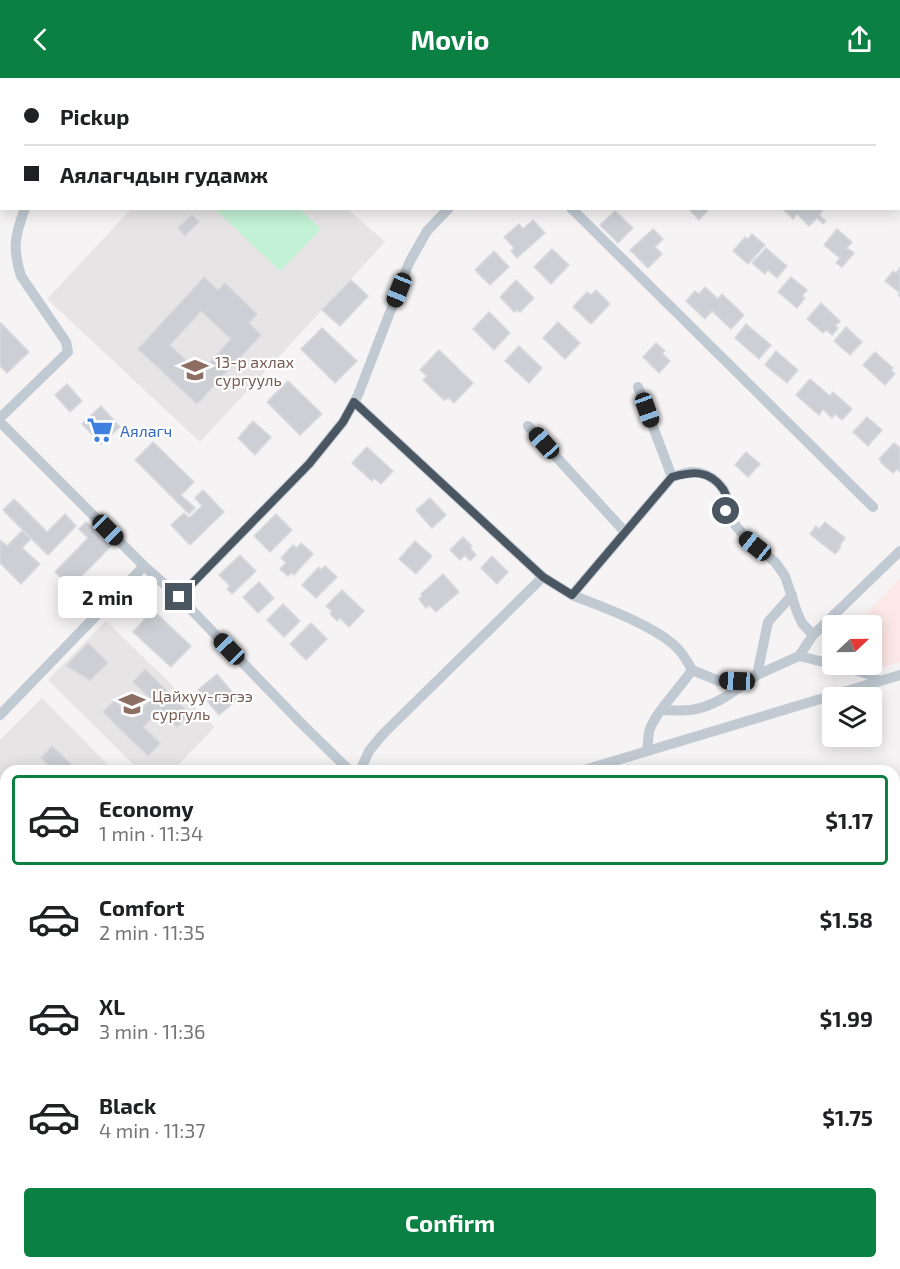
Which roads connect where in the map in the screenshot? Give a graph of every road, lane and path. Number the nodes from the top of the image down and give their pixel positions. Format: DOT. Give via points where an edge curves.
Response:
graph roads {
  1 [pos="24,210"];
  2 [pos="447,210"];
  3 [pos="573,210"];
  4 [pos="638,387"];
  5 [pos="354,402"];
  6 [pos="0,420"];
  7 [pos="528,426"];
  8 [pos="672,477"];
  9 [pos="873,507"];
  10 [pos="625,532"];
  11 [pos="900,551"];
  12 [pos="144,566"];
  13 [pos="543,577"];
  14 [pos="572,595"];
  15 [pos="792,595"];
  16 [pos="179,597"];
  17 [pos="813,635"];
  18 [pos="799,656"];
  19 [pos="822,661"];
  20 [pos="692,670"];
  21 [pos="758,675"];
  22 [pos="870,675"];
  23 [pos="900,675"];
  24 [pos="879,681"];
  25 [pos="662,710"];
  26 [pos="0,715"];
  27 [pos="647,751"];
  28 [pos="344,765"];
  29 [pos="363,765"];
  30 [pos="600,765"];
  1 -- 6 [label="street" via="15,240 21,276 66,342 68,352"];
  2 -- 5 [label="street" via="427,231 409,263"];
  3 -- 9 [label="street"];
  4 -- 8 [label="street"];
  5 -- 13 [label="street"];
  5 -- 16 [label="street" via="309,464"];
  6 -- 12 [label="street"];
  7 -- 10 [label="street"];
  8 -- 10 [label="street"];
  8 -- 15 [label="street" via="692,472 715,480 726,495 727,515 746,538 775,562"];
  10 -- 14 [label="street"];
  11 -- 17 [label="street"];
  12 -- 16 [label="street"];
  12 -- 26 [label="street"];
  13 -- 14 [label="street"];
  13 -- 29 [label="street" via="383,734"];
  14 -- 20 [label="street" via="653,630 685,656"];
  15 -- 17 [label="street" via="802,623"];
  15 -- 21 [label="street" via="768,622"];
  16 -- 28 [label="street"];
  17 -- 18 [label="street"];
  18 -- 19 [label="street"];
  18 -- 21 [label="street"];
  20 -- 21 [label="street" via="719,681"];
  20 -- 25 [label="street"];
  21 -- 25 [label="street" via="713,703 692,710"];
  22 -- 24 [label="street"];
  23 -- 24 [label="street"];
  24 -- 27 [label="street"];
  25 -- 27 [label="street" via="649,731"];
  27 -- 30 [label="street"];
}
